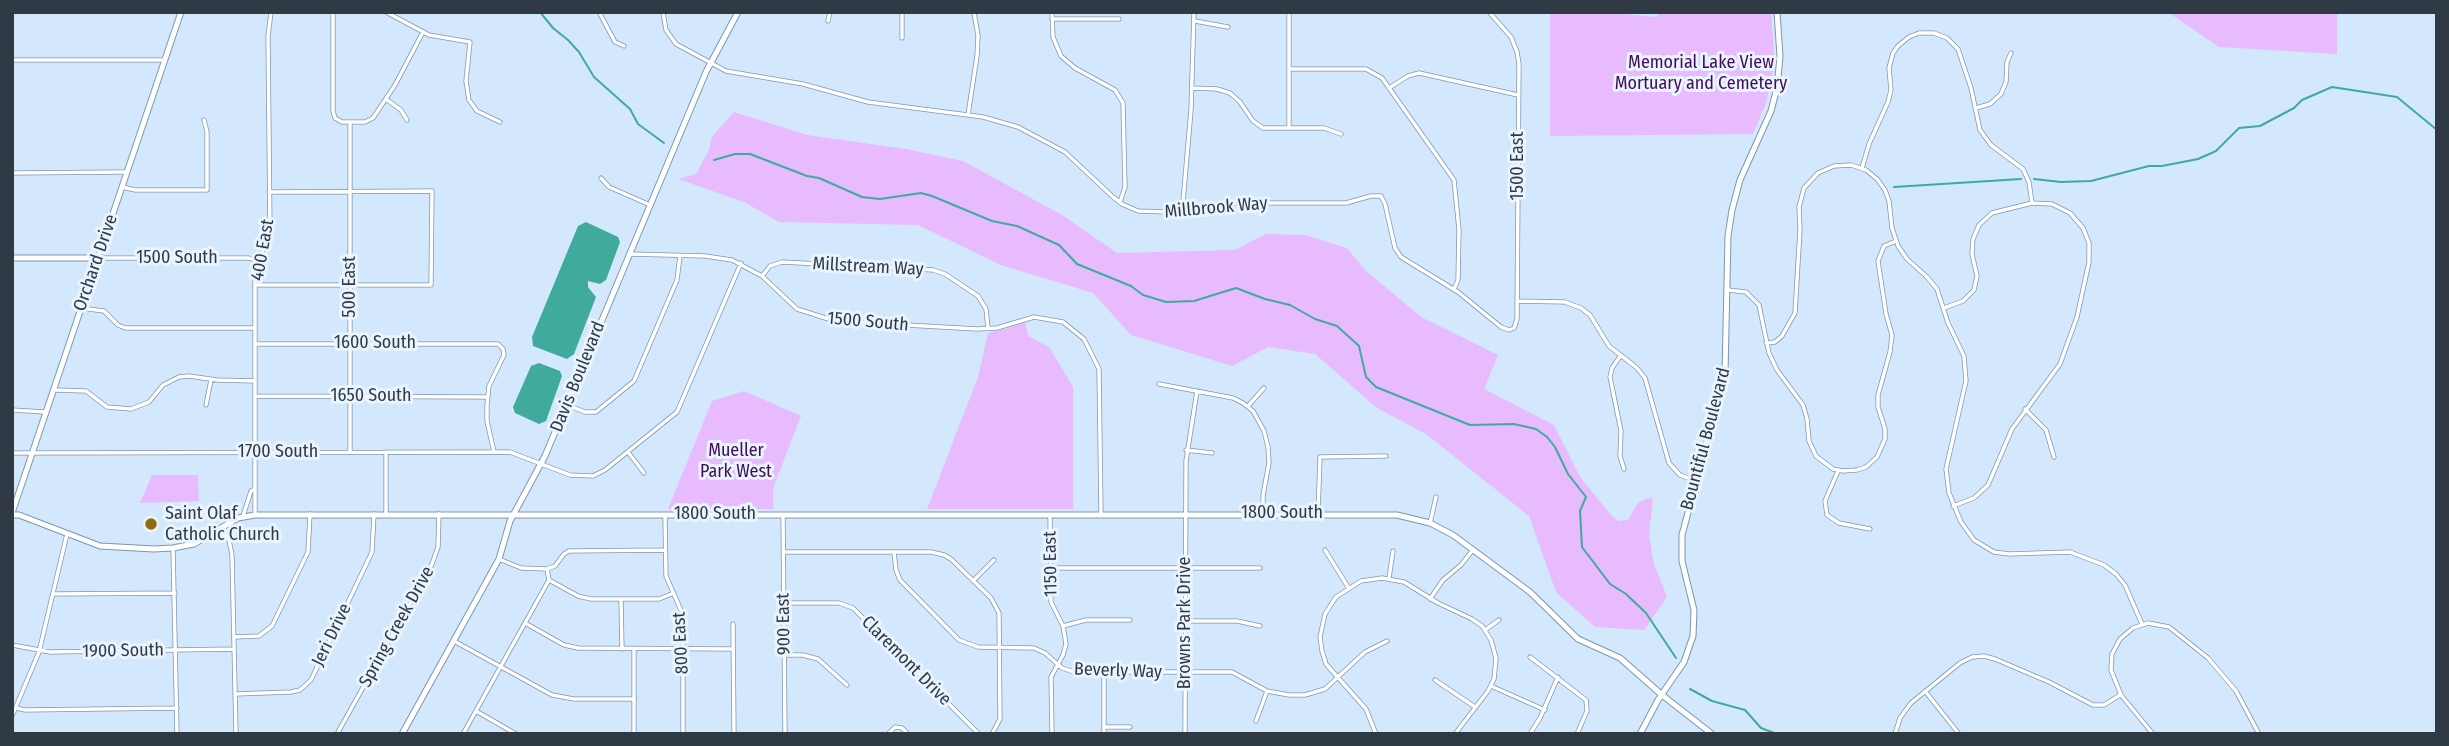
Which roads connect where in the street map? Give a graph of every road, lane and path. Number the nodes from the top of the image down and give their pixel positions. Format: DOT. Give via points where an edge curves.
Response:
graph roads {
  1 [pos="181,12"];
  2 [pos="271,12"];
  3 [pos="333,12"];
  4 [pos="386,12"];
  5 [pos="599,12"];
  6 [pos="663,12"];
  7 [pos="738,12"];
  8 [pos="830,12"];
  9 [pos="902,12"];
  10 [pos="974,12"];
  11 [pos="1052,12"];
  12 [pos="1195,12"];
  13 [pos="1289,12"];
  14 [pos="1489,12"];
  15 [pos="1777,12"];
  16 [pos="1052,19"];
  17 [pos="1119,19"];
  18 [pos="828,21"];
  19 [pos="1195,21"];
  20 [pos="1228,27"];
  21 [pos="423,32"];
  22 [pos="902,38"];
  23 [pos="624,46"];
  24 [pos="2011,53"];
  25 [pos="12,60"];
  26 [pos="165,60"];
  27 [pos="710,64"];
  28 [pos="1289,69"];
  29 [pos="1192,88"];
  30 [pos="1389,88"];
  31 [pos="1518,94"];
  32 [pos="386,99"];
  33 [pos="1976,108"];
  34 [pos="968,115"];
  35 [pos="204,120"];
  36 [pos="407,120"];
  37 [pos="350,122"];
  38 [pos="500,122"];
  39 [pos="1289,128"];
  40 [pos="1342,134"];
  41 [pos="1862,168"];
  42 [pos="127,172"];
  43 [pos="12,173"];
  44 [pos="601,178"];
  45 [pos="122,187"];
  46 [pos="350,191"];
  47 [pos="269,192"];
  48 [pos="1120,202"];
  49 [pos="2032,203"];
  50 [pos="650,205"];
  51 [pos="1182,213"];
  52 [pos="1896,240"];
  53 [pos="629,254"];
  54 [pos="680,256"];
  55 [pos="12,258"];
  56 [pos="98,258"];
  57 [pos="258,261"];
  58 [pos="741,263"];
  59 [pos="762,276"];
  60 [pos="256,285"];
  61 [pos="350,285"];
  62 [pos="1454,289"];
  63 [pos="1728,290"];
  64 [pos="1517,301"];
  65 [pos="81,308"];
  66 [pos="1944,308"];
  67 [pos="255,328"];
  68 [pos="988,329"];
  69 [pos="1512,330"];
  70 [pos="1766,343"];
  71 [pos="255,344"];
  72 [pos="350,344"];
  73 [pos="1621,355"];
  74 [pos="211,380"];
  75 [pos="255,380"];
  76 [pos="1159,384"];
  77 [pos="1264,388"];
  78 [pos="54,390"];
  79 [pos="1196,391"];
  80 [pos="255,396"];
  81 [pos="350,396"];
  82 [pos="488,397"];
  83 [pos="206,405"];
  84 [pos="566,405"];
  85 [pos="1248,406"];
  86 [pos="2025,409"];
  87 [pos="12,410"];
  88 [pos="46,412"];
  89 [pos="1186,450"];
  90 [pos="255,452"];
  91 [pos="350,452"];
  92 [pos="386,452"];
  93 [pos="494,452"];
  94 [pos="628,452"];
  95 [pos="12,453"];
  96 [pos="33,453"];
  97 [pos="1212,453"];
  98 [pos="1386,456"];
  99 [pos="2054,457"];
  100 [pos="542,463"];
  101 [pos="1623,470"];
  102 [pos="1838,471"];
  103 [pos="644,473"];
  104 [pos="1696,481"];
  105 [pos="255,489"];
  106 [pos="1436,497"];
  107 [pos="1953,506"];
  108 [pos="1051,513"];
  109 [pos="1101,513"];
  110 [pos="1185,513"];
  111 [pos="1263,513"];
  112 [pos="1318,513"];
  113 [pos="12,514"];
  114 [pos="255,514"];
  115 [pos="310,514"];
  116 [pos="374,514"];
  117 [pos="386,514"];
  118 [pos="439,514"];
  119 [pos="514,514"];
  120 [pos="666,514"];
  121 [pos="783,514"];
  122 [pos="243,516"];
  123 [pos="1430,523"];
  124 [pos="221,529"];
  125 [pos="1870,529"];
  126 [pos="67,534"];
  127 [pos="173,548"];
  128 [pos="1474,549"];
  129 [pos="666,550"];
  130 [pos="1325,550"];
  131 [pos="1393,551"];
  132 [pos="783,552"];
  133 [pos="894,552"];
  134 [pos="499,559"];
  135 [pos="994,560"];
  136 [pos="1050,568"];
  137 [pos="1185,568"];
  138 [pos="1260,568"];
  139 [pos="547,569"];
  140 [pos="1389,578"];
  141 [pos="549,580"];
  142 [pos="973,581"];
  143 [pos="1348,588"];
  144 [pos="175,593"];
  145 [pos="674,593"];
  146 [pos="53,594"];
  147 [pos="621,599"];
  148 [pos="1430,599"];
  149 [pos="784,603"];
  150 [pos="1130,620"];
  151 [pos="1499,620"];
  152 [pos="1185,621"];
  153 [pos="525,623"];
  154 [pos="733,624"];
  155 [pos="2142,624"];
  156 [pos="1063,626"];
  157 [pos="1260,626"];
  158 [pos="1485,630"];
  159 [pos="234,637"];
  160 [pos="454,641"];
  161 [pos="1387,641"];
  162 [pos="12,645"];
  163 [pos="1000,647"];
  164 [pos="234,649"];
  165 [pos="622,649"];
  166 [pos="634,649"];
  167 [pos="683,649"];
  168 [pos="733,649"];
  169 [pos="176,650"];
  170 [pos="39,652"];
  171 [pos="784,655"];
  172 [pos="1530,657"];
  173 [pos="1057,665"];
  174 [pos="500,667"];
  175 [pos="1104,672"];
  176 [pos="1185,672"];
  177 [pos="1338,677"];
  178 [pos="1558,677"];
  179 [pos="1434,680"];
  180 [pos="847,685"];
  181 [pos="1491,685"];
  182 [pos="1267,691"];
  183 [pos="1926,691"];
  184 [pos="235,694"];
  185 [pos="1662,695"];
  186 [pos="2121,695"];
  187 [pos="634,699"];
  188 [pos="1475,707"];
  189 [pos="16,708"];
  190 [pos="177,708"];
  191 [pos="1545,710"];
  192 [pos="475,711"];
  193 [pos="12,716"];
  194 [pos="1256,721"];
  195 [pos="1104,727"];
  196 [pos="1129,727"];
  197 [pos="177,734"];
  198 [pos="236,734"];
  199 [pos="337,734"];
  200 [pos="402,734"];
  201 [pos="463,734"];
  202 [pos="516,734"];
  203 [pos="634,734"];
  204 [pos="683,734"];
  205 [pos="734,734"];
  206 [pos="785,734"];
  207 [pos="888,734"];
  208 [pos="908,734"];
  209 [pos="979,734"];
  210 [pos="992,734"];
  211 [pos="1052,734"];
  212 [pos="1104,734"];
  213 [pos="1185,734"];
  214 [pos="1376,734"];
  215 [pos="1455,734"];
  216 [pos="1530,734"];
  217 [pos="1577,734"];
  218 [pos="1640,734"];
  219 [pos="1712,734"];
  220 [pos="1895,734"];
  221 [pos="1959,734"];
  222 [pos="2153,734"];
  223 [pos="2259,734"];
  1 -- 26 [label="main road, Orchard Drive"];
  2 -- 47 [label="street, 400 East"];
  3 -- 37 [label="street" via="333,111 338,120"];
  4 -- 21 [label="street"];
  5 -- 23 [label="street" via="615,42"];
  6 -- 27 [label="street, Millbrook Way" via="673,41"];
  7 -- 27 [label="main road, Davis Boulevard"];
  8 -- 18 [label="street"];
  9 -- 22 [label="street"];
  10 -- 34 [label="street" via="977,56"];
  11 -- 16 [label="street"];
  12 -- 19 [label="street"];
  13 -- 28 [label="street"];
  14 -- 31 [label="street, 1500 East" via="1516,47"];
  15 -- 63 [label="main road, Bountiful Boulevard" via="1778,82 1771,111 1733,203"];
  16 -- 17 [label="street"];
  16 -- 48 [label="street" via="1061,56 1115,90 1123,103 1125,187"];
  19 -- 20 [label="street"];
  19 -- 29 [label="street"];
  21 -- 32 [label="street"];
  21 -- 38 [label="street" via="470,43 469,100 477,111"];
  24 -- 33 [label="street" via="2001,94"];
  25 -- 26 [label="street"];
  26 -- 42 [label="main road, Orchard Drive"];
  27 -- 34 [label="street, Millbrook Way" via="732,73 803,84 864,101"];
  27 -- 50 [label="main road, Davis Boulevard"];
  28 -- 30 [label="street" via="1370,70"];
  28 -- 39 [label="street"];
  29 -- 39 [label="street" via="1230,93 1259,127"];
  29 -- 51 [label="street"];
  30 -- 31 [label="street" via="1408,76 1423,74"];
  30 -- 62 [label="street" via="1454,183 1459,230"];
  31 -- 64 [label="street, 1500 East"];
  32 -- 36 [label="street"];
  32 -- 37 [label="street" via="372,120"];
  33 -- 41 [label="street" via="1955,45 1934,33 1909,37 1891,58 1888,106"];
  33 -- 49 [label="street" via="1985,139 2026,174"];
  34 -- 48 [label="street, Millbrook Way" via="1018,127 1057,147"];
  35 -- 45 [label="street" via="207,190"];
  37 -- 46 [label="street, 500 East"];
  39 -- 40 [label="street" via="1324,128"];
  41 -- 52 [label="street" via="1885,190"];
  41 -- 70 [label="street" via="1830,167 1804,188 1799,207 1795,313 1782,336"];
  42 -- 43 [label="street"];
  42 -- 45 [label="main road, Orchard Drive"];
  44 -- 50 [label="street" via="609,187"];
  45 -- 56 [label="main road, Orchard Drive"];
  46 -- 47 [label="street"];
  46 -- 61 [label="street, 500 East"];
  46 -- 61 [label="street" via="432,191 432,285"];
  47 -- 57 [label="street, 400 East" via="270,233"];
  48 -- 51 [label="street, Millbrook Way" via="1142,212"];
  49 -- 66 [label="street" via="1997,211 1976,229 1972,244 1975,286 1966,299"];
  49 -- 86 [label="street" via="2052,204 2070,213 2086,233 2090,252 2066,351"];
  50 -- 53 [label="main road, Davis Boulevard"];
  51 -- 62 [label="street, Millbrook Way" via="1205,212 1232,202 1343,203 1381,196 1399,255"];
  52 -- 66 [label="street" via="1907,259 1930,280"];
  52 -- 102 [label="street" via="1884,246 1878,261 1892,335 1878,395 1884,442 1866,467"];
  53 -- 54 [label="street, 1500 South"];
  53 -- 84 [label="main road, Davis Boulevard"];
  54 -- 58 [label="street, 1500 South" via="715,256"];
  54 -- 84 [label="street" via="677,280 634,381 596,412"];
  55 -- 56 [label="main road, 1500 South"];
  56 -- 57 [label="street, 1500 South"];
  56 -- 65 [label="main road, Orchard Drive"];
  57 -- 60 [label="street, 400 East"];
  58 -- 59 [label="street, 1500 South"];
  58 -- 94 [label="street, 1700 South" via="680,407"];
  59 -- 68 [label="street, 1500 South" via="797,309 828,320"];
  59 -- 68 [label="street, Millstream Way" via="770,266 782,262 933,270 978,296 986,309"];
  60 -- 61 [label="street"];
  60 -- 67 [label="street, 400 East"];
  61 -- 72 [label="street, 500 East"];
  62 -- 69 [label="street, Millbrook Way"];
  63 -- 70 [label="street" via="1746,292 1757,302"];
  63 -- 104 [label="main road, Bountiful Boulevard" via="1727,359"];
  64 -- 69 [label="street, 1500 East"];
  64 -- 73 [label="street" via="1576,305 1590,315 1607,343"];
  65 -- 67 [label="street" via="104,311 127,328"];
  65 -- 78 [label="main road, Orchard Drive"];
  66 -- 107 [label="street" via="1966,370 1947,463"];
  67 -- 71 [label="street, 400 East"];
  68 -- 109 [label="street, 1500 South" via="1043,317 1063,322 1079,333 1093,352 1100,377"];
  70 -- 102 [label="street" via="1774,365 1803,405 1814,452"];
  71 -- 72 [label="street, 1600 South"];
  71 -- 75 [label="street, 400 East"];
  72 -- 81 [label="street, 500 East"];
  72 -- 82 [label="street, 1600 South" via="500,345 504,353"];
  73 -- 101 [label="street" via="1610,377"];
  73 -- 104 [label="street" via="1647,383 1669,463 1680,475"];
  74 -- 75 [label="street"];
  74 -- 78 [label="street" via="174,378 149,402 131,409 107,407 86,391"];
  74 -- 83 [label="street"];
  75 -- 80 [label="street, 400 East"];
  76 -- 79 [label="street"];
  77 -- 85 [label="street"];
  78 -- 88 [label="main road, Orchard Drive"];
  79 -- 85 [label="street" via="1233,398"];
  79 -- 89 [label="street, Browns Park Drive"];
  80 -- 81 [label="street, 1650 South"];
  80 -- 90 [label="street, 400 East"];
  81 -- 82 [label="street, 1650 South"];
  81 -- 91 [label="street, 500 East"];
  82 -- 93 [label="street" via="487,421"];
  84 -- 100 [label="main road, Davis Boulevard"];
  85 -- 111 [label="street" via="1261,424 1268,447"];
  86 -- 99 [label="street" via="2046,430"];
  86 -- 107 [label="street" via="1988,485 1974,498"];
  87 -- 88 [label="street"];
  88 -- 96 [label="main road, Orchard Drive"];
  89 -- 97 [label="street"];
  89 -- 110 [label="street, Browns Park Drive"];
  90 -- 91 [label="street, 1700 South"];
  90 -- 96 [label="street, 1700 South"];
  90 -- 105 [label="street, 400 East"];
  91 -- 92 [label="street, 1700 South"];
  92 -- 93 [label="street, 1700 South"];
  92 -- 117 [label="street"];
  93 -- 100 [label="street, 1700 South" via="515,453"];
  94 -- 100 [label="street, 1700 South" via="588,477"];
  94 -- 103 [label="street"];
  95 -- 96 [label="street, 1700 South"];
  96 -- 113 [label="main road, Orchard Drive"];
  98 -- 112 [label="street" via="1320,457"];
  100 -- 119 [label="main road, Davis Boulevard"];
  102 -- 125 [label="street" via="1825,501 1827,515 1839,523"];
  104 -- 185 [label="main road, Bountiful Boulevard" via="1681,542 1694,627 1684,662"];
  105 -- 114 [label="street, 400 East"];
  105 -- 122 [label="street, 400 East"];
  106 -- 123 [label="street"];
  107 -- 155 [label="street" via="1966,531 1989,550 2070,552 2108,568 2125,585"];
  108 -- 109 [label="main road, 1800 South"];
  108 -- 121 [label="main road, 1800 South"];
  108 -- 136 [label="street, 1150 East"];
  109 -- 110 [label="main road, 1800 South"];
  110 -- 111 [label="main road, 1800 South"];
  110 -- 137 [label="street, Browns Park Drive"];
  111 -- 112 [label="main road, 1800 South"];
  112 -- 123 [label="main road, 1800 South" via="1397,514"];
  113 -- 126 [label="main road, 1800 South"];
  114 -- 115 [label="main road, 1800 South"];
  114 -- 122 [label="main road, 1800 South"];
  115 -- 116 [label="main road, 1800 South"];
  115 -- 159 [label="street" via="308,552 272,626 259,636"];
  116 -- 117 [label="main road, 1800 South"];
  116 -- 184 [label="street, Jeri Drive" via="373,549 311,680 291,692"];
  117 -- 118 [label="main road, 1800 South"];
  118 -- 119 [label="main road, 1800 South"];
  118 -- 199 [label="street, Spring Creek Drive" via="438,547 432,564"];
  119 -- 120 [label="main road, 1800 South"];
  119 -- 134 [label="main road, Davis Boulevard"];
  120 -- 121 [label="main road, 1800 South"];
  120 -- 129 [label="street, 800 East"];
  121 -- 132 [label="street, 900 East"];
  122 -- 124 [label="main road, 1800 South"];
  123 -- 128 [label="main road, 1800 South"];
  124 -- 127 [label="main road, 1800 South" via="201,541"];
  124 -- 159 [label="street" via="232,550"];
  126 -- 127 [label="main road, 1800 South" via="111,548"];
  126 -- 146 [label="street"];
  127 -- 144 [label="street"];
  128 -- 148 [label="street"];
  128 -- 185 [label="main road, 1800 South" via="1530,592 1572,634 1620,658"];
  129 -- 139 [label="street" via="569,551"];
  129 -- 145 [label="street, 800 East" via="666,576"];
  130 -- 143 [label="street"];
  131 -- 140 [label="street"];
  132 -- 133 [label="street"];
  132 -- 149 [label="street, 900 East"];
  133 -- 142 [label="street" via="944,555"];
  133 -- 163 [label="street, Beverly Way" via="900,580 956,637 973,646"];
  134 -- 139 [label="street" via="521,568"];
  134 -- 160 [label="main road, Davis Boulevard"];
  135 -- 142 [label="street"];
  136 -- 137 [label="street"];
  136 -- 156 [label="street, 1150 East" via="1051,602"];
  137 -- 138 [label="street"];
  137 -- 152 [label="street, Browns Park Drive"];
  139 -- 141 [label="street"];
  140 -- 143 [label="street" via="1368,579"];
  140 -- 148 [label="street"];
  141 -- 147 [label="street" via="584,598"];
  141 -- 153 [label="street"];
  142 -- 163 [label="street" via="998,609"];
  143 -- 177 [label="street" via="1329,607 1321,629 1324,658"];
  144 -- 146 [label="street"];
  144 -- 169 [label="street"];
  145 -- 147 [label="street" via="662,599"];
  145 -- 167 [label="street, 800 East" via="682,611"];
  146 -- 170 [label="street"];
  147 -- 165 [label="street"];
  148 -- 158 [label="street"];
  149 -- 171 [label="street, 900 East"];
  149 -- 209 [label="street, Claremont Drive" via="839,603 852,608"];
  150 -- 156 [label="street" via="1081,620"];
  151 -- 158 [label="street"];
  152 -- 157 [label="street"];
  152 -- 176 [label="street, Browns Park Drive"];
  153 -- 165 [label="street" via="571,647"];
  153 -- 174 [label="street"];
  154 -- 168 [label="street"];
  155 -- 186 [label="street" via="2126,632 2112,654 2112,679"];
  155 -- 223 [label="street" via="2169,627 2208,658 2236,691"];
  156 -- 173 [label="street, 1150 East" via="1065,649"];
  158 -- 181 [label="street" via="1496,658"];
  159 -- 164 [label="street"];
  160 -- 174 [label="street"];
  160 -- 200 [label="main road, Davis Boulevard"];
  161 -- 177 [label="street, Beverly Way" via="1365,652"];
  162 -- 170 [label="street, 1900 South"];
  163 -- 173 [label="street, Beverly Way" via="1034,648"];
  163 -- 210 [label="street" via="1000,719"];
  164 -- 169 [label="street, 1900 South"];
  164 -- 184 [label="street"];
  165 -- 166 [label="street"];
  166 -- 167 [label="street"];
  166 -- 187 [label="street"];
  167 -- 168 [label="street"];
  167 -- 204 [label="street, 800 East"];
  168 -- 205 [label="street"];
  169 -- 170 [label="street, 1900 South"];
  169 -- 190 [label="street"];
  170 -- 189 [label="street"];
  171 -- 180 [label="street" via="818,659"];
  171 -- 206 [label="street, 900 East"];
  172 -- 178 [label="street"];
  173 -- 175 [label="street, Beverly Way" via="1074,672"];
  173 -- 211 [label="street, 1150 East" via="1051,681"];
  174 -- 187 [label="street" via="559,697"];
  174 -- 192 [label="street"];
  175 -- 176 [label="street, Beverly Way"];
  175 -- 195 [label="street"];
  176 -- 182 [label="street, Beverly Way" via="1232,672"];
  176 -- 213 [label="street, Browns Park Drive"];
  177 -- 182 [label="street, Beverly Way" via="1311,694"];
  177 -- 214 [label="street" via="1366,709"];
  178 -- 191 [label="street"];
  178 -- 217 [label="street" via="1587,703"];
  179 -- 188 [label="street"];
  181 -- 188 [label="street"];
  181 -- 191 [label="street"];
  182 -- 194 [label="street"];
  183 -- 186 [label="street" via="1966,660 1984,656 2093,705 2104,705"];
  183 -- 220 [label="street" via="1905,710"];
  183 -- 221 [label="street"];
  184 -- 198 [label="street"];
  185 -- 218 [label="main road, Bountiful Boulevard"];
  185 -- 219 [label="main road, 1800 South"];
  186 -- 222 [label="street"];
  187 -- 203 [label="street"];
  188 -- 215 [label="street"];
  189 -- 190 [label="street"];
  189 -- 193 [label="street"];
  190 -- 197 [label="street"];
  191 -- 216 [label="street"];
  192 -- 201 [label="street"];
  192 -- 202 [label="street"];
  195 -- 196 [label="street"];
  195 -- 212 [label="street"];
  207 -- 208 [label="street" via="898,727"];
}
